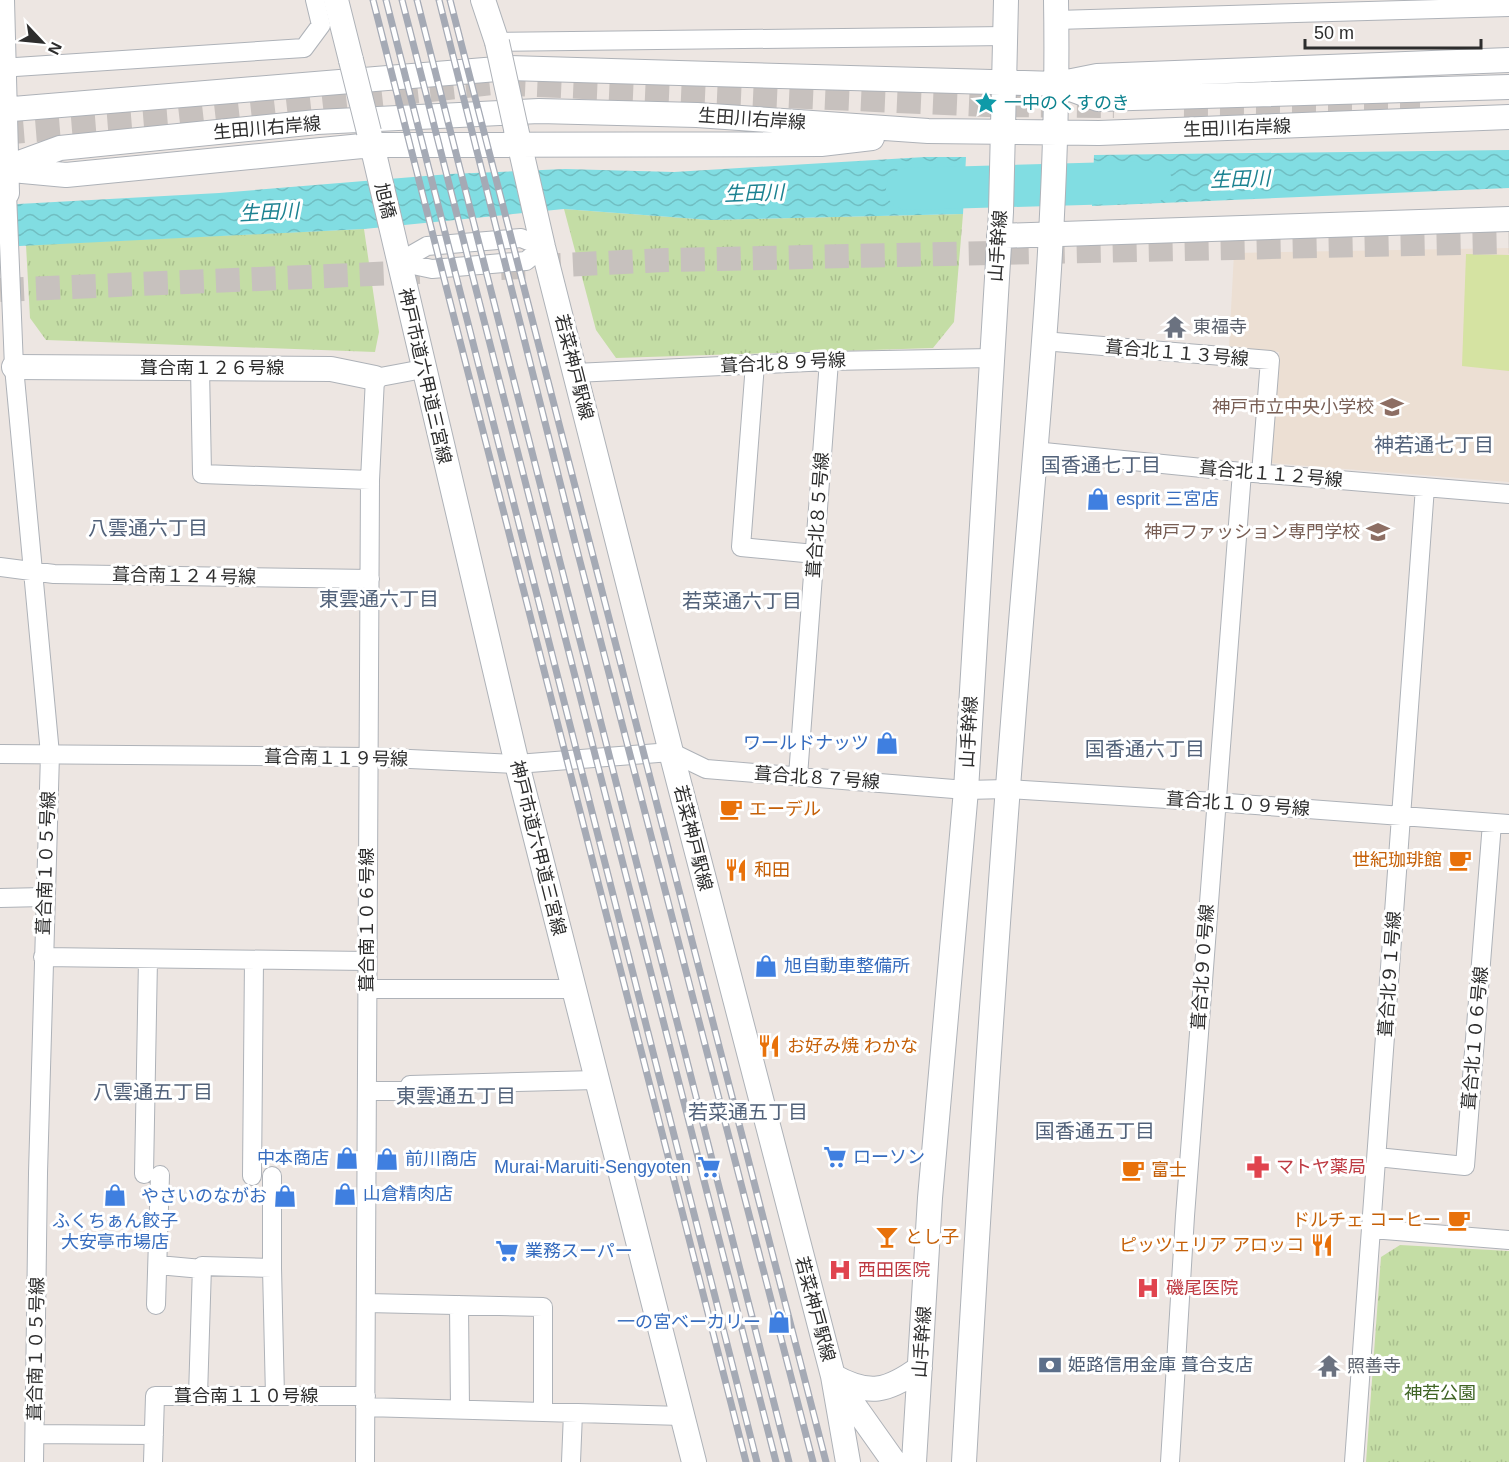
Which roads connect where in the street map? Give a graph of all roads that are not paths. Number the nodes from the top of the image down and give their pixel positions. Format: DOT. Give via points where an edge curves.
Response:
graph roads {
  1 [pos="2,0"];
  2 [pos="315,0"];
  3 [pos="336,0"];
  4 [pos="483,0"];
  5 [pos="1006,0"];
  6 [pos="1465,4"];
  7 [pos="1509,7"];
  8 [pos="1056,10"];
  9 [pos="1006,36"];
  10 [pos="497,42"];
  11 [pos="1509,60"];
  12 [pos="2,68"];
  13 [pos="1004,82"];
  14 [pos="1057,84"];
  15 [pos="1509,87"];
  16 [pos="2,110"];
  17 [pos="1509,117"];
  18 [pos="928,131"];
  19 [pos="1003,144"];
  20 [pos="1055,144"];
  21 [pos="520,147"];
  22 [pos="373,149"];
  23 [pos="4,178"];
  24 [pos="1509,219"];
  25 [pos="392,233"];
  26 [pos="1050,234"];
  27 [pos="999,236"];
  28 [pos="543,247"];
  29 [pos="399,262"];
  30 [pos="1043,341"];
  31 [pos="992,358"];
  32 [pos="829,361"];
  33 [pos="755,364"];
  34 [pos="200,368"];
  35 [pos="7,369"];
  36 [pos="423,369"];
  37 [pos="576,373"];
  38 [pos="375,378"];
  39 [pos="1034,451"];
  40 [pos="1242,472"];
  41 [pos="1261,474"];
  42 [pos="370,480"];
  43 [pos="1425,487"];
  44 [pos="1509,494"];
  45 [pos="815,554"];
  46 [pos="0,567"];
  47 [pos="32,571"];
  48 [pos="369,579"];
  49 [pos="671,752"];
  50 [pos="0,754"];
  51 [pos="50,754"];
  52 [pos="368,757"];
  53 [pos="517,764"];
  54 [pos="798,776"];
  55 [pos="1007,789"];
  56 [pos="966,790"];
  57 [pos="1215,802"];
  58 [pos="1402,817"];
  59 [pos="1500,824"];
  60 [pos="0,897"];
  61 [pos="44,897"];
  62 [pos="43,957"];
  63 [pos="148,959"];
  64 [pos="254,960"];
  65 [pos="366,961"];
  66 [pos="366,989"];
  67 [pos="573,989"];
  68 [pos="596,1080"];
  69 [pos="368,1091"];
  70 [pos="1377,1157"];
  71 [pos="252,1176"];
  72 [pos="272,1176"];
  73 [pos="1372,1229"];
  74 [pos="1509,1240"];
  75 [pos="158,1265"];
  76 [pos="272,1268"];
  77 [pos="202,1269"];
  78 [pos="367,1303"];
  79 [pos="156,1305"];
  80 [pos="459,1305"];
  81 [pos="920,1368"];
  82 [pos="833,1376"];
  83 [pos="198,1396"];
  84 [pos="275,1396"];
  85 [pos="366,1402"];
  86 [pos="460,1410"];
  87 [pos="543,1412"];
  88 [pos="573,1413"];
  89 [pos="682,1416"];
  90 [pos="35,1434"];
  91 [pos="154,1436"];
  92 [pos="34,1462"];
  93 [pos="153,1462"];
  94 [pos="364,1462"];
  95 [pos="571,1462"];
  96 [pos="694,1462"];
  97 [pos="848,1462"];
  98 [pos="894,1462"];
  99 [pos="914,1462"];
  100 [pos="964,1462"];
  101 [pos="1170,1462"];
  102 [pos="1354,1462"];
  1 -- 12 [label="street"];
  2 -- 12 [label="street" via="321,25 304,48"];
  3 -- 22 [label="street, bridge"];
  4 -- 10 [label="street"];
  5 -- 9 [label="street, 山手幹線"];
  6 -- 7 [label="street"];
  6 -- 8 [label="street"];
  8 -- 14 [label="street"];
  9 -- 10 [label="street"];
  9 -- 13 [label="street, 山手幹線"];
  10 -- 21 [label="street, 若菜神戸駅線, bridge"];
  11 -- 14 [label="street" via="1097,76"];
  12 -- 16 [label="street"];
  13 -- 14 [label="street, 生田川右岸線"];
  13 -- 16 [label="street, 生田川右岸線" via="508,68"];
  13 -- 19 [label="street, 山手幹線"];
  14 -- 15 [label="street, 生田川右岸線" via="1098,99"];
  14 -- 20 [label="street"];
  16 -- 23 [label="street"];
  17 -- 20 [label="street, 生田川右岸線" via="1112,133"];
  18 -- 19 [label="street, 生田川右岸線"];
  18 -- 21 [label="street" via="821,144"];
  18 -- 23 [label="street, 生田川右岸線" via="697,115 539,111 317,122 60,148"];
  19 -- 20 [label="street, 生田川右岸線"];
  19 -- 27 [label="street, 山手幹線"];
  20 -- 26 [label="street"];
  21 -- 22 [label="street"];
  21 -- 28 [label="street, 若菜神戸駅線"];
  22 -- 23 [label="street"];
  22 -- 25 [label="street, 旭橋"];
  23 -- 35 [label="street, 葺合南１０５号線" via="9,267"];
  24 -- 26 [label="street"];
  25 -- 29 [label="street, 神戸市道六甲道三宮線"];
  26 -- 27 [label="street"];
  26 -- 30 [label="street"];
  27 -- 31 [label="street, 山手幹線"];
  28 -- 29 [label="street" via="526,261 432,269"];
  28 -- 37 [label="street, 若菜神戸駅線"];
  29 -- 36 [label="street, 神戸市道六甲道三宮線"];
  30 -- 39 [label="street"];
  30 -- 41 [label="street, 葺合北１１３号線" via="1270,360"];
  31 -- 32 [label="street, 葺合北８９号線"];
  31 -- 56 [label="street, 山手幹線"];
  32 -- 33 [label="street, 葺合北８９号線"];
  32 -- 45 [label="street, 葺合北８５号線"];
  33 -- 37 [label="street, 葺合北８９号線"];
  33 -- 45 [label="street" via="741,547"];
  34 -- 35 [label="street, 葺合南１２６号線"];
  34 -- 38 [label="street, 葺合南１２６号線" via="331,369"];
  34 -- 42 [label="street" via="202,474"];
  35 -- 47 [label="street, 葺合南１０５号線"];
  36 -- 38 [label="street, 葺合南１２６号線"];
  36 -- 53 [label="street, 神戸市道六甲道三宮線"];
  37 -- 49 [label="street, 若菜神戸駅線"];
  38 -- 42 [label="street, 葺合南１０６号線"];
  39 -- 40 [label="street, 葺合北１１２号線"];
  39 -- 55 [label="street"];
  40 -- 41 [label="street, 葺合北１１２号線"];
  40 -- 57 [label="street, 葺合北９０号線"];
  41 -- 43 [label="street, 葺合北１１２号線"];
  42 -- 48 [label="street, 葺合南１０６号線"];
  43 -- 44 [label="street, 葺合北１１２号線"];
  43 -- 58 [label="street, 葺合北９１号線"];
  45 -- 54 [label="street, 葺合北８５号線"];
  46 -- 47 [label="street, 葺合南１２４号線"];
  47 -- 48 [label="street, 葺合南１２４号線"];
  47 -- 51 [label="street, 葺合南１０５号線"];
  48 -- 52 [label="street, 葺合南１０６号線"];
  49 -- 53 [label="street, 葺合南１１９号線"];
  49 -- 54 [label="street, 葺合北８７号線" via="706,769"];
  49 -- 82 [label="street, 若菜神戸駅線"];
  50 -- 51 [label="street, 葺合南１１９号線"];
  51 -- 52 [label="street, 葺合南１１９号線"];
  51 -- 61 [label="street, 葺合南１０５号線"];
  52 -- 53 [label="street, 葺合南１１９号線"];
  52 -- 65 [label="street, 葺合南１０６号線"];
  53 -- 67 [label="street, 神戸市道六甲道三宮線"];
  54 -- 56 [label="street, 葺合北８７号線"];
  55 -- 56 [label="street, 葺合北１０９号線"];
  55 -- 57 [label="street, 葺合北１０９号線"];
  55 -- 100 [label="street"];
  56 -- 81 [label="street, 山手幹線" via="930,1198"];
  57 -- 58 [label="street, 葺合北１０９号線"];
  57 -- 101 [label="street, 葺合北９０号線"];
  58 -- 59 [label="street, 葺合北１０９号線"];
  58 -- 70 [label="street, 葺合北９１号線"];
  59 -- 70 [label="street, 葺合北１０６号線" via="1465,1166"];
  60 -- 61 [label="street"];
  61 -- 62 [label="street, 葺合南１０５号線"];
  62 -- 63 [label="street"];
  62 -- 90 [label="street, 葺合南１０５号線"];
  63 -- 64 [label="street"];
  63 -- 75 [label="street" via="152,1174"];
  64 -- 65 [label="street"];
  64 -- 71 [label="street"];
  65 -- 66 [label="street, 葺合南１０６号線"];
  66 -- 67 [label="street"];
  66 -- 69 [label="street, 葺合南１０６号線"];
  67 -- 68 [label="street, 神戸市道六甲道三宮線"];
  68 -- 69 [label="street" via="410,1085 410,1091"];
  68 -- 89 [label="street, 神戸市道六甲道三宮線"];
  69 -- 78 [label="street, 葺合南１０６号線"];
  70 -- 73 [label="street, 葺合北９１号線"];
  72 -- 76 [label="street"];
  73 -- 74 [label="street"];
  73 -- 102 [label="street, 葺合北９１号線"];
  75 -- 77 [label="street"];
  75 -- 79 [label="street"];
  76 -- 77 [label="street"];
  76 -- 84 [label="street"];
  77 -- 83 [label="street"];
  78 -- 80 [label="street"];
  78 -- 85 [label="street, 葺合南１０６号線"];
  80 -- 86 [label="street"];
  80 -- 87 [label="street" via="543,1307"];
  81 -- 82 [label="street" via="896,1385 857,1389"];
  81 -- 99 [label="street, 山手幹線"];
  82 -- 97 [label="street, 若菜神戸駅線"];
  82 -- 98 [label="street"];
  83 -- 84 [label="street, 葺合南１１０号線"];
  83 -- 91 [label="street, 葺合南１１０号線" via="155,1396"];
  84 -- 85 [label="street, 葺合南１１０号線"];
  85 -- 86 [label="street, 葺合南１１０号線"];
  85 -- 94 [label="street, 葺合南１０６号線"];
  86 -- 87 [label="street, 葺合南１１０号線"];
  87 -- 88 [label="street, 葺合南１１０号線"];
  88 -- 89 [label="street, 葺合南１１０号線"];
  88 -- 95 [label="street"];
  89 -- 96 [label="street, 神戸市道六甲道三宮線"];
  90 -- 91 [label="street"];
  90 -- 92 [label="street, 葺合南１０５号線"];
  91 -- 93 [label="street, 葺合南１１０号線"];
}
